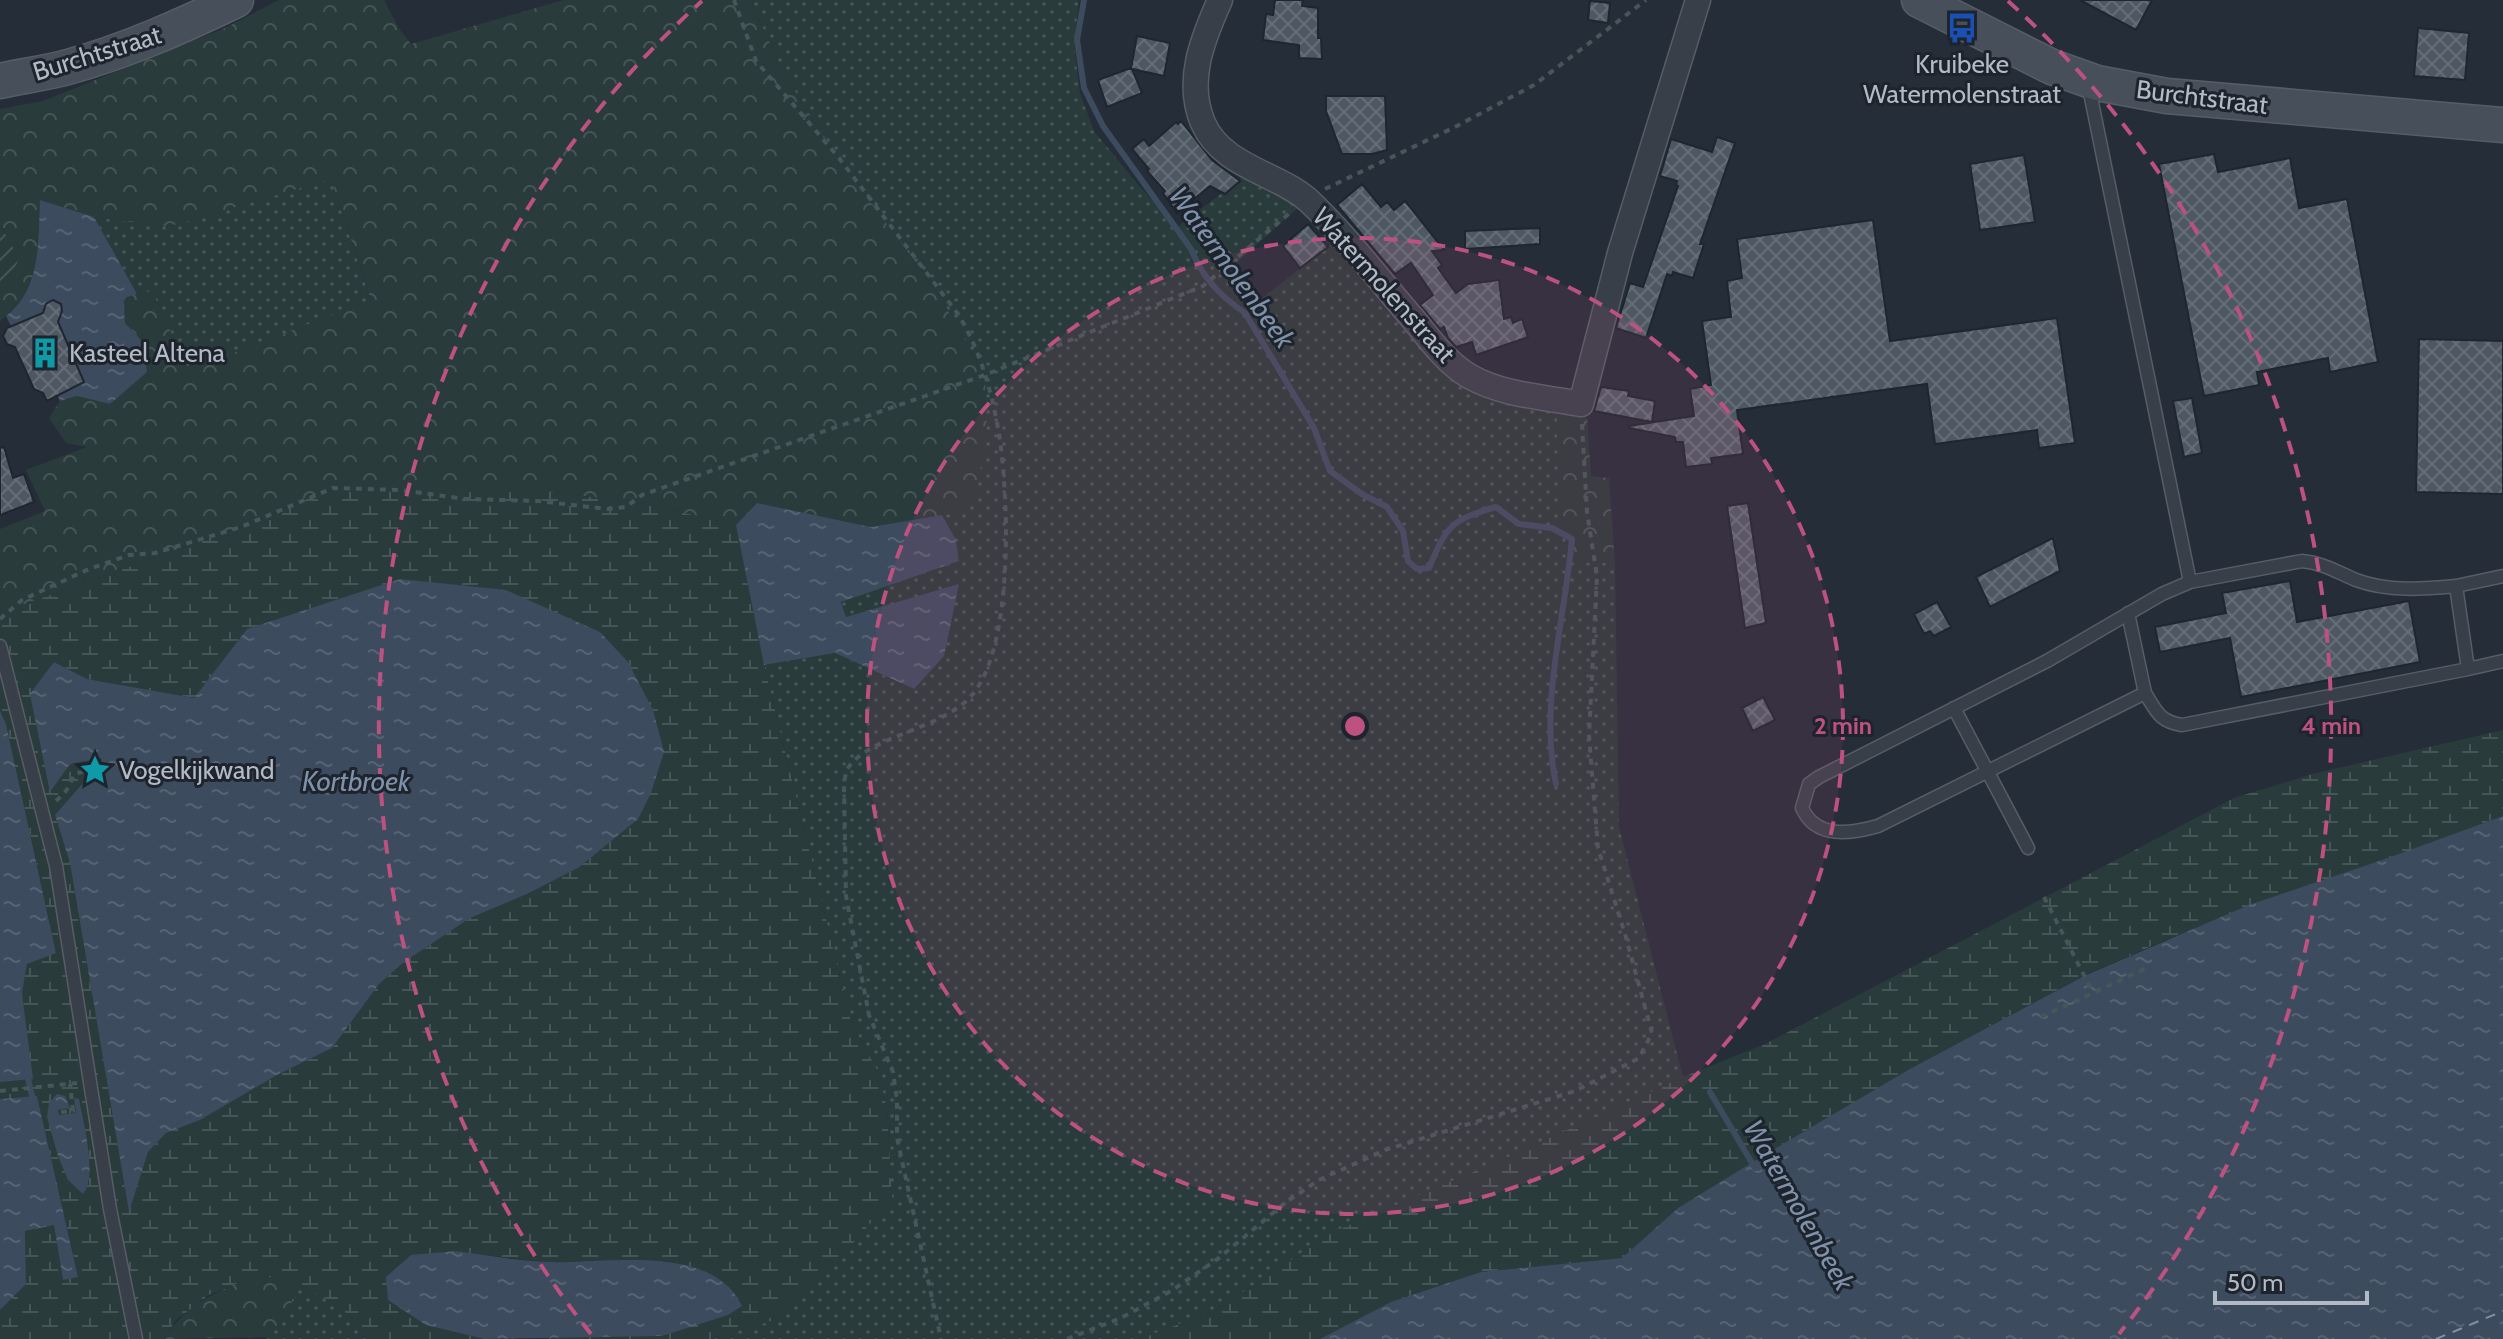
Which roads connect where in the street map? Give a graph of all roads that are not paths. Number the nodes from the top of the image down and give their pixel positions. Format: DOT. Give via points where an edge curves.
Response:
graph roads {
  1 [pos="236,0"];
  2 [pos="1220,0"];
  3 [pos="1698,0"];
  4 [pos="1919,0"];
  5 [pos="2087,79"];
  6 [pos="0,81"];
  7 [pos="2503,125"];
  8 [pos="2503,576"];
  9 [pos="2190,582"];
  10 [pos="2456,586"];
  11 [pos="2128,613"];
  12 [pos="0,646"];
  13 [pos="2503,661"];
  14 [pos="2468,669"];
  15 [pos="2145,693"];
  16 [pos="1954,708"];
  17 [pos="1987,772"];
  18 [pos="2028,848"];
  19 [pos="136,1339"];
  1 -- 6 [label="main road, Burchtstraat" via="116,51"];
  2 -- 3 [label="street, Watermolenstraat" via="1197,59 1196,92 1203,123 1219,147 1306,198 1466,374 1495,388 1581,404 1620,253"];
  4 -- 5 [label="main road, Burchtstraat" via="2052,67"];
  5 -- 7 [label="main road, Burchtstraat" via="2167,96"];
  5 -- 9 [label="lane"];
  8 -- 10 [label="lane"];
  9 -- 10 [label="lane" via="2302,561 2380,587"];
  9 -- 11 [label="lane"];
  10 -- 14 [label="lane"];
  11 -- 15 [label="lane"];
  11 -- 16 [label="lane"];
  12 -- 19 [label="lane" via="56,866"];
  13 -- 14 [label="lane"];
  14 -- 15 [label="lane" via="2182,725 2159,716"];
  15 -- 17 [label="lane"];
  16 -- 17 [label="lane"];
  16 -- 17 [label="lane" via="1809,784 1803,795 1806,818 1830,832 1863,831"];
  17 -- 18 [label="lane"];
}
